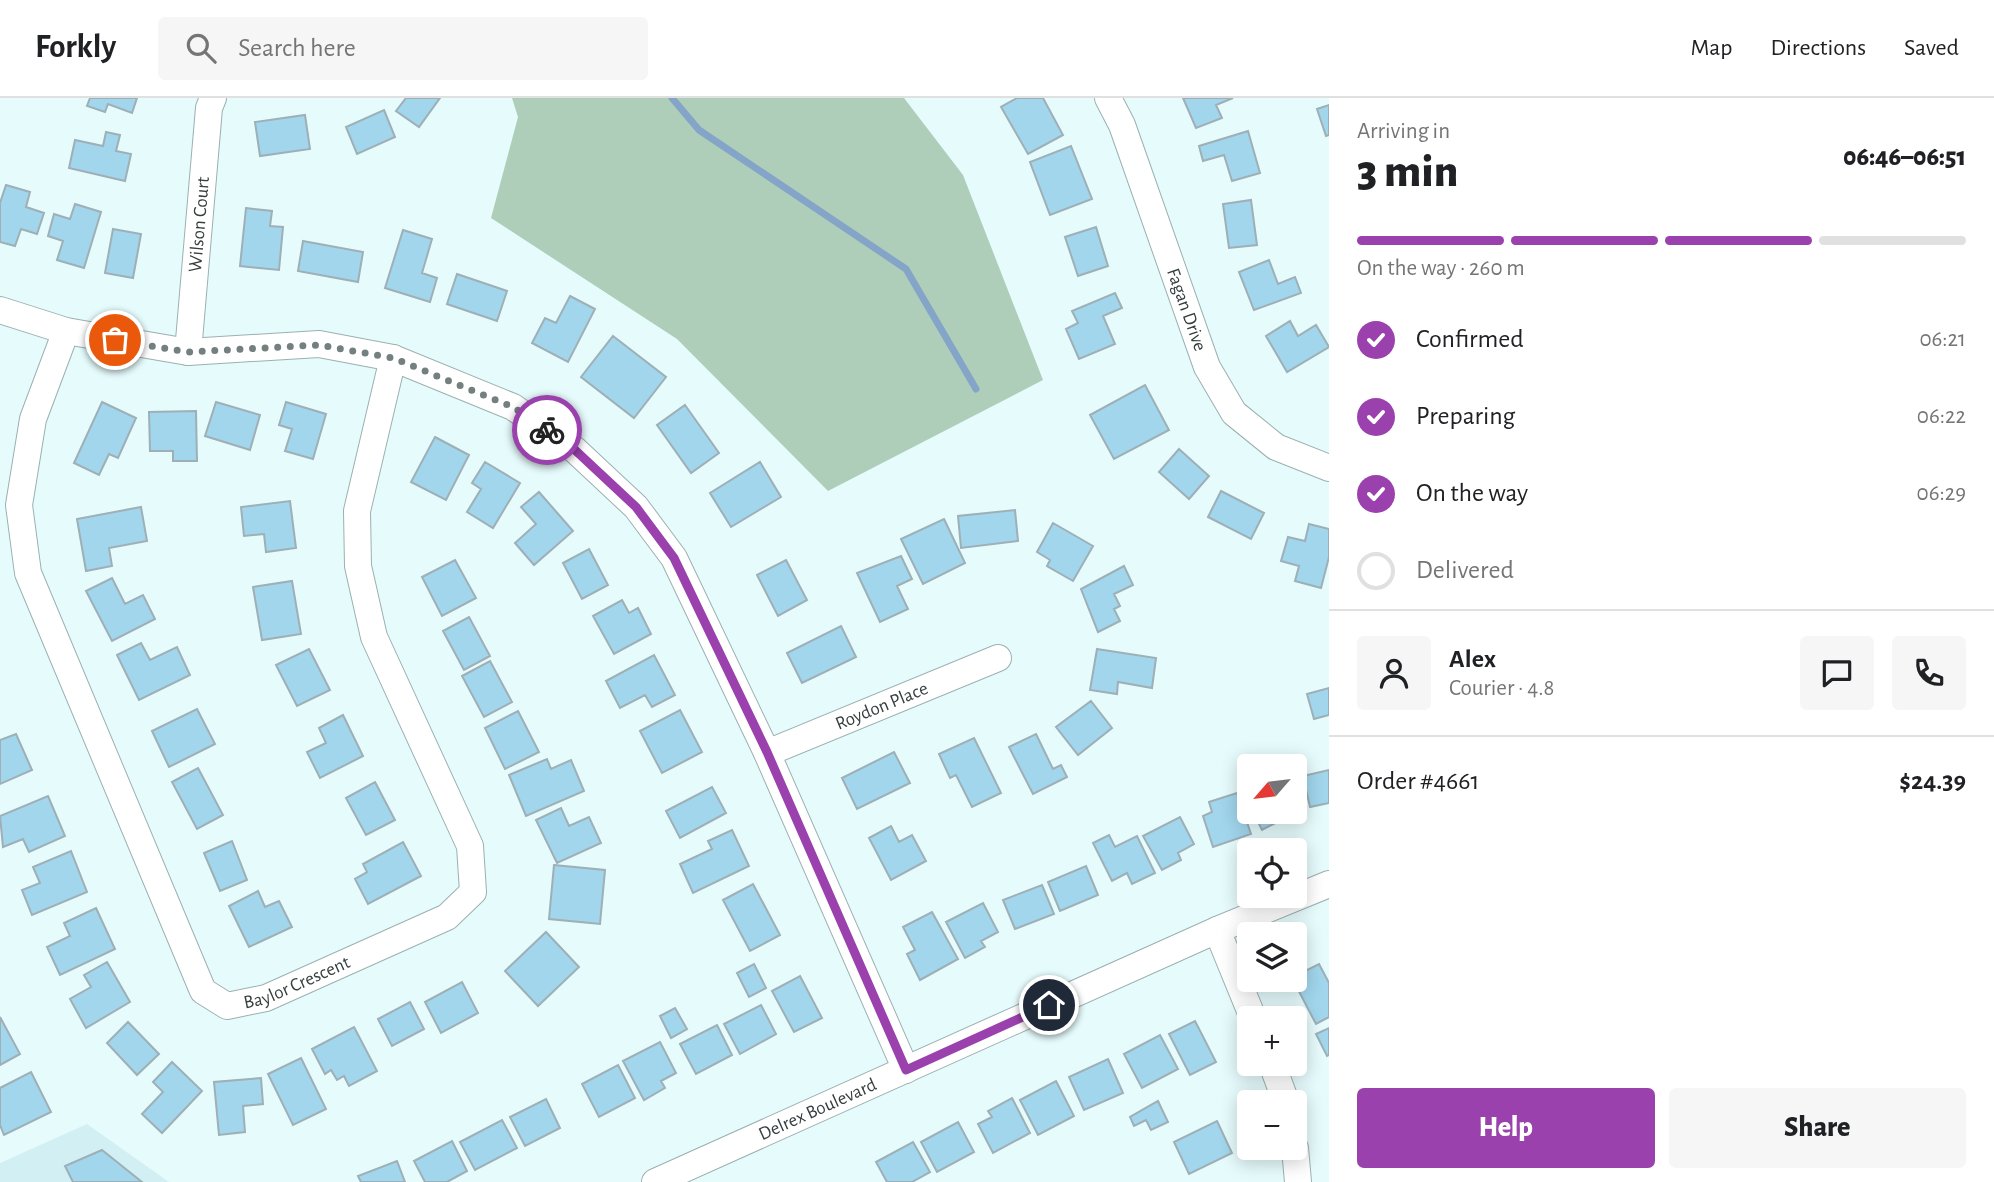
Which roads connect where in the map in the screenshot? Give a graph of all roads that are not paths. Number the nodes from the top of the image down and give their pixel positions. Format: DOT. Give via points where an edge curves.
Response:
graph roads {
  1 [pos="213,98"];
  2 [pos="1108,98"];
  3 [pos="0,310"];
  4 [pos="66,331"];
  5 [pos="188,352"];
  6 [pos="393,358"];
  7 [pos="1329,468"];
  8 [pos="998,658"];
  9 [pos="767,752"];
  10 [pos="1329,884"];
  11 [pos="1217,930"];
  12 [pos="1249,1006"];
  13 [pos="906,1070"];
  14 [pos="1296,1160"];
  15 [pos="655,1182"];
  16 [pos="1298,1182"];
  1 -- 5 [label="street, Wilson Court"];
  2 -- 7 [label="street, Fagan Drive" via="1122,125 1207,367 1234,413 1276,447"];
  3 -- 4 [label="street"];
  4 -- 5 [label="street"];
  4 -- 6 [label="street, Baylor Crescent" via="33,419 19,505 28,573 203,991 227,1006 266,998 447,917 473,892 470,846 374,637 358,566 357,511"];
  5 -- 6 [label="street" via="319,345"];
  6 -- 9 [label="street" via="513,407 575,450 636,507 674,558"];
  8 -- 9 [label="street, Roydon Place"];
  9 -- 13 [label="street"];
  10 -- 11 [label="street, Delrex Boulevard"];
  11 -- 12 [label="street"];
  11 -- 13 [label="street, Delrex Boulevard"];
  13 -- 15 [label="street, Delrex Boulevard"];
  14 -- 16 [label="street"];
}
